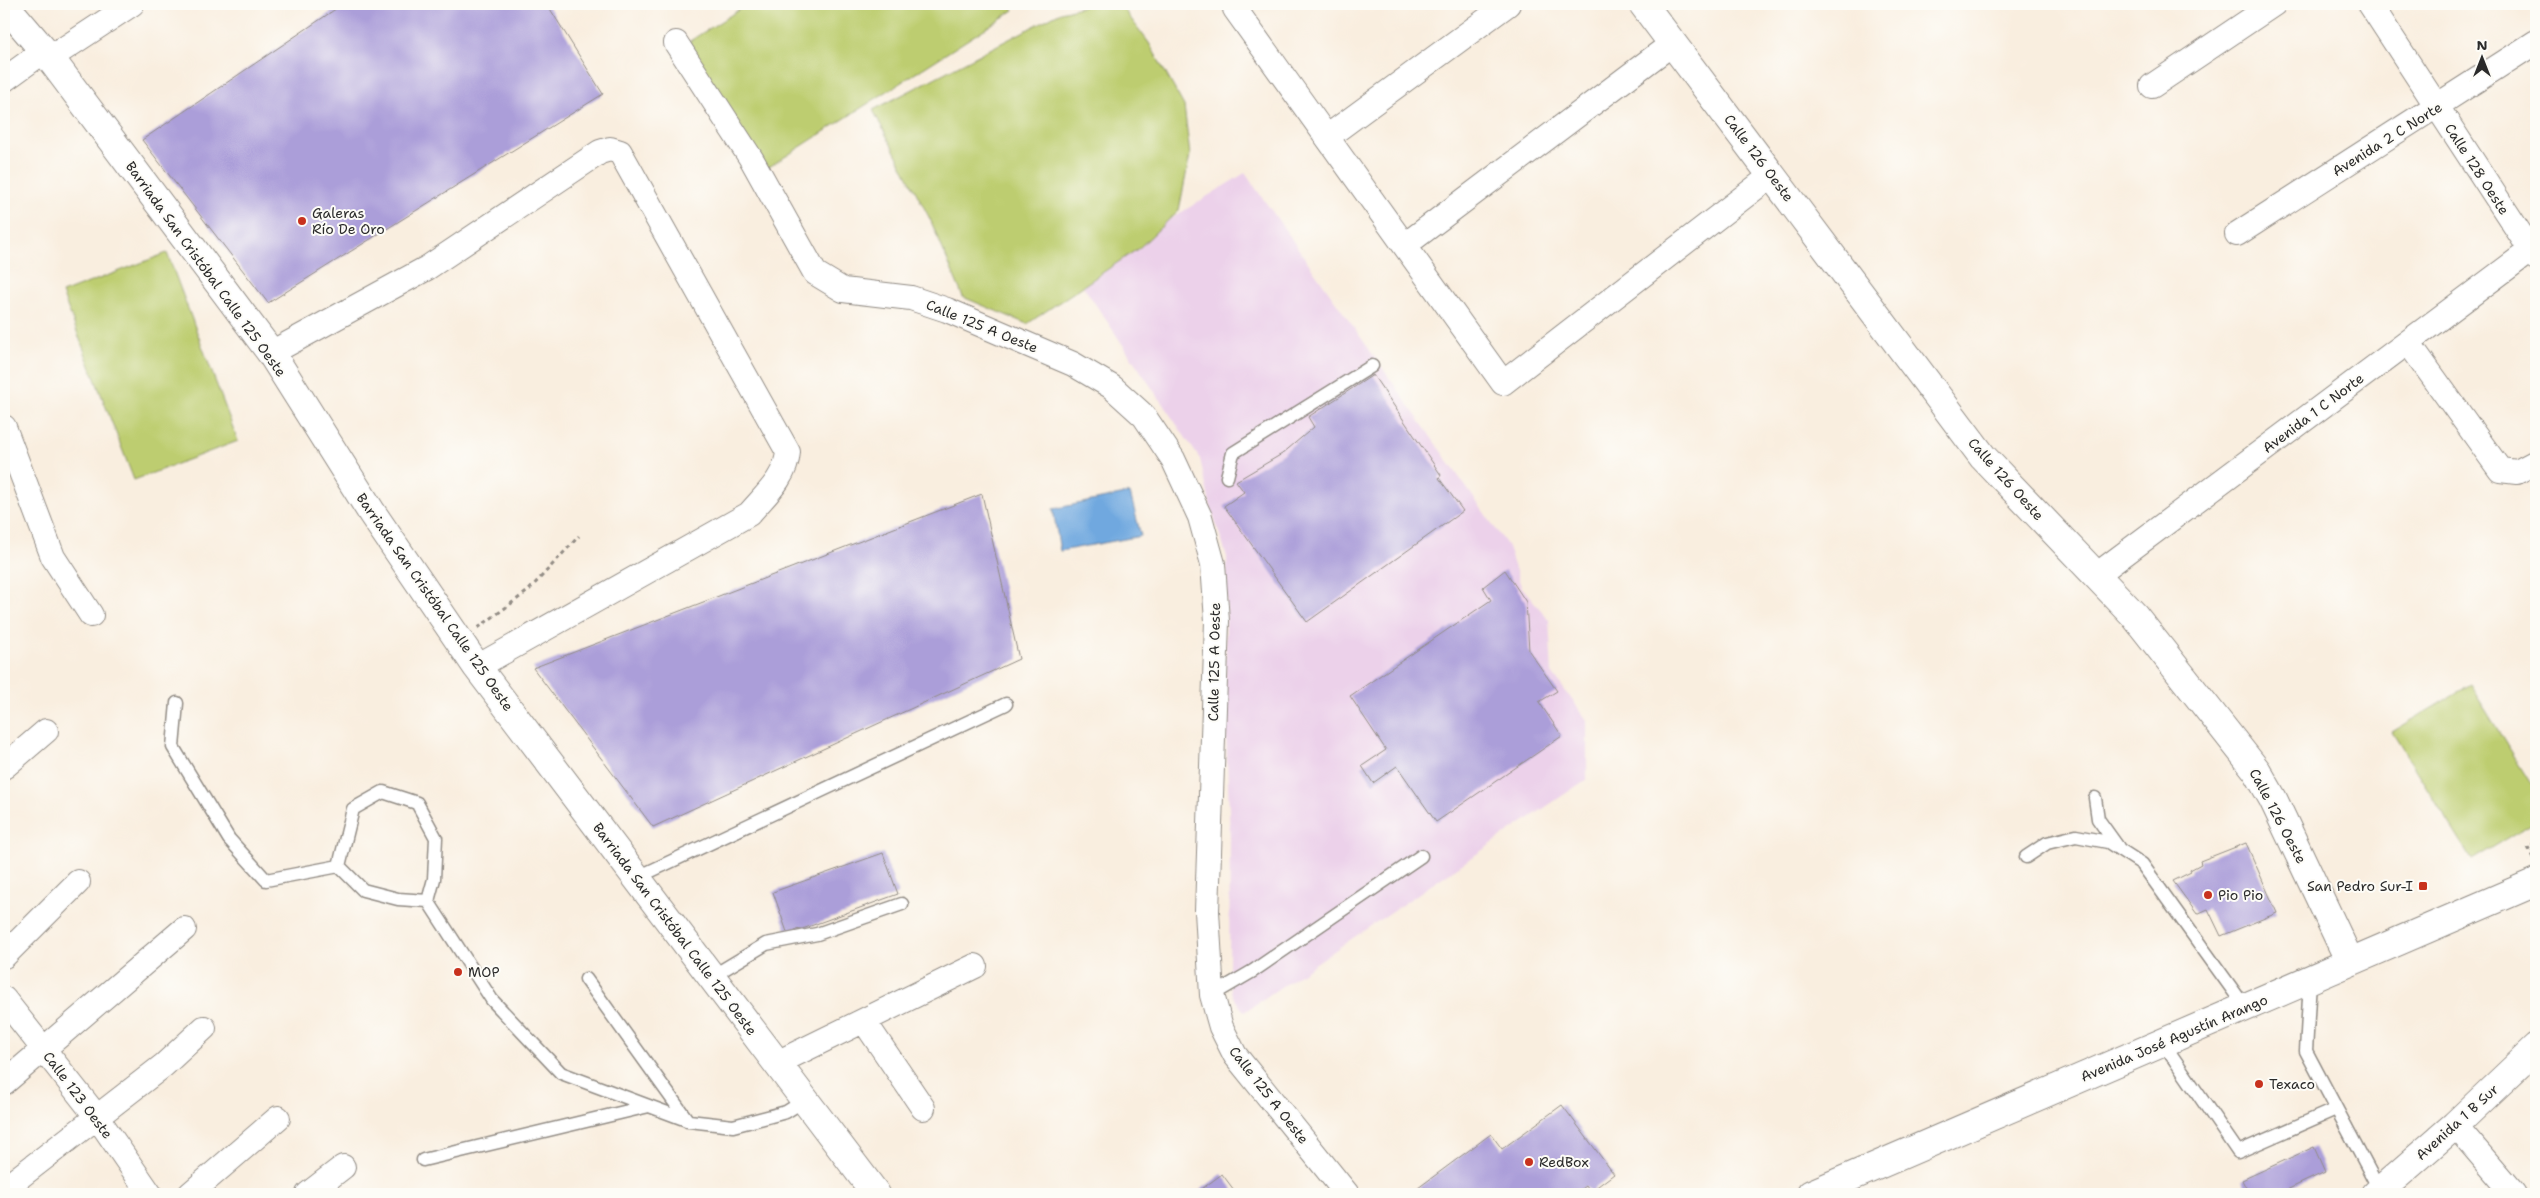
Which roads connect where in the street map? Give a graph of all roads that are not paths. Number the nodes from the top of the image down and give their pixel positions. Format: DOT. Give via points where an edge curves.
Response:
graph roads {
  1 [pos="4,4"];
  2 [pos="132,4"];
  3 [pos="1241,4"];
  4 [pos="1508,4"];
  5 [pos="1643,4"];
  6 [pos="2274,4"];
  7 [pos="2370,4"];
  8 [pos="2536,42"];
  9 [pos="676,43"];
  10 [pos="1673,43"];
  11 [pos="47,55"];
  12 [pos="4,80"];
  13 [pos="2152,86"];
  14 [pos="2437,108"];
  15 [pos="1327,137"];
  16 [pos="1772,175"];
  17 [pos="2237,234"];
  18 [pos="1405,245"];
  19 [pos="2534,254"];
  20 [pos="2408,342"];
  21 [pos="271,353"];
  22 [pos="1372,366"];
  23 [pos="4,427"];
  24 [pos="2534,463"];
  25 [pos="1227,477"];
  26 [pos="2095,576"];
  27 [pos="92,615"];
  28 [pos="477,667"];
  29 [pos="177,703"];
  30 [pos="1006,704"];
  31 [pos="46,731"];
  32 [pos="4,767"];
  33 [pos="2095,798"];
  34 [pos="2120,850"];
  35 [pos="1421,856"];
  36 [pos="2026,857"];
  37 [pos="338,866"];
  38 [pos="636,878"];
  39 [pos="78,882"];
  40 [pos="2536,882"];
  41 [pos="428,901"];
  42 [pos="902,904"];
  43 [pos="184,929"];
  44 [pos="4,956"];
  45 [pos="2350,962"];
  46 [pos="975,966"];
  47 [pos="711,977"];
  48 [pos="586,979"];
  49 [pos="2310,980"];
  50 [pos="1212,995"];
  51 [pos="4,999"];
  52 [pos="2245,1007"];
  53 [pos="864,1021"];
  54 [pos="204,1028"];
  55 [pos="2163,1043"];
  56 [pos="2536,1048"];
  57 [pos="43,1050"];
  58 [pos="777,1063"];
  59 [pos="4,1083"];
  60 [pos="805,1100"];
  61 [pos="649,1106"];
  62 [pos="924,1108"];
  63 [pos="2336,1109"];
  64 [pos="97,1117"];
  65 [pos="278,1118"];
  66 [pos="689,1121"];
  67 [pos="2456,1125"];
  68 [pos="423,1160"];
  69 [pos="343,1167"];
  70 [pos="4,1189"];
  71 [pos="868,1191"];
  72 [pos="2378,1192"];
  73 [pos="150,1194"];
  74 [pos="190,1194"];
  75 [pos="308,1194"];
  76 [pos="1347,1194"];
  77 [pos="1811,1194"];
  78 [pos="2514,1194"];
  1 -- 11 [label="street, Barriada San Cristóbal Calle 125 Oeste"];
  2 -- 11 [label="street"];
  3 -- 15 [label="street" via="1235,9"];
  4 -- 15 [label="street"];
  5 -- 10 [label="street, Calle 126 Oeste"];
  6 -- 13 [label="street"];
  7 -- 14 [label="street, Calle 128 Oeste"];
  8 -- 14 [label="street, Avenida 2 C Norte"];
  9 -- 50 [label="street, Calle 125 A Oeste" via="752,160 815,273 843,290 911,298 947,310 1073,364 1112,386 1144,416 1173,460 1200,517 1213,564 1217,621 1208,911"];
  10 -- 16 [label="street, Calle 126 Oeste"];
  10 -- 18 [label="street"];
  11 -- 12 [label="street"];
  11 -- 21 [label="street, Barriada San Cristóbal Calle 125 Oeste"];
  14 -- 17 [label="street, Avenida 2 C Norte"];
  14 -- 19 [label="street, Calle 128 Oeste"];
  15 -- 18 [label="street"];
  16 -- 18 [label="street" via="1503,383"];
  16 -- 26 [label="street, Calle 126 Oeste" via="1983,457"];
  19 -- 20 [label="street, Avenida 1 C Norte"];
  20 -- 24 [label="street" via="2500,470 2517,472"];
  20 -- 26 [label="street, Avenida 1 C Norte"];
  21 -- 28 [label="street, Barriada San Cristóbal Calle 125 Oeste" via="372,513"];
  21 -- 28 [label="street" via="427,268 600,152 610,149 620,152 788,452 787,465 749,514"];
  22 -- 25 [label="lane" via="1233,454"];
  23 -- 27 [label="street" via="53,557"];
  26 -- 45 [label="street, Calle 126 Oeste" via="2134,615 2257,771"];
  28 -- 38 [label="street, Barriada San Cristóbal Calle 125 Oeste"];
  29 -- 37 [label="lane" via="173,747 230,839 266,880"];
  30 -- 38 [label="lane"];
  31 -- 32 [label="street"];
  33 -- 34 [label="lane" via="2098,819"];
  34 -- 36 [label="lane" via="2108,842 2076,836 2047,843"];
  34 -- 52 [label="lane" via="2142,864"];
  35 -- 50 [label="lane" via="1253,971"];
  37 -- 41 [label="lane" via="363,890 398,899"];
  37 -- 41 [label="lane" via="354,808 384,792 417,803 436,838 434,879"];
  38 -- 47 [label="street, Barriada San Cristóbal Calle 125 Oeste"];
  39 -- 44 [label="street"];
  40 -- 45 [label="street, Avenida José Agustín Arango"];
  41 -- 61 [label="lane" via="492,1000 562,1073"];
  42 -- 47 [label="lane" via="817,934 766,944"];
  43 -- 57 [label="street"];
  45 -- 49 [label="street, Avenida José Agustín Arango"];
  46 -- 53 [label="street"];
  47 -- 58 [label="street, Barriada San Cristóbal Calle 125 Oeste"];
  48 -- 66 [label="lane"];
  49 -- 52 [label="street, Avenida José Agustín Arango"];
  49 -- 63 [label="lane" via="2306,1051"];
  50 -- 76 [label="street, Calle 125 A Oeste" via="1221,1027 1235,1055"];
  51 -- 57 [label="street, Calle 123 Oeste"];
  52 -- 55 [label="street, Avenida José Agustín Arango"];
  53 -- 58 [label="street"];
  53 -- 62 [label="street"];
  54 -- 64 [label="street" via="164,1065"];
  55 -- 63 [label="lane" via="2238,1152"];
  55 -- 77 [label="street, Avenida José Agustín Arango"];
  56 -- 67 [label="street, Avenida 1 B Sur"];
  57 -- 59 [label="street"];
  57 -- 64 [label="street, Calle 123 Oeste"];
  58 -- 60 [label="street, Barriada San Cristóbal Calle 125 Oeste"];
  60 -- 66 [label="lane" via="786,1112 733,1126"];
  60 -- 71 [label="street, Barriada San Cristóbal Calle 125 Oeste"];
  61 -- 66 [label="lane"];
  61 -- 68 [label="lane"];
  63 -- 72 [label="lane"];
  64 -- 70 [label="street"];
  64 -- 73 [label="street, Calle 123 Oeste"];
  65 -- 74 [label="street"];
  67 -- 72 [label="street, Avenida 1 B Sur"];
  67 -- 78 [label="street"];
  69 -- 75 [label="street"];
}
